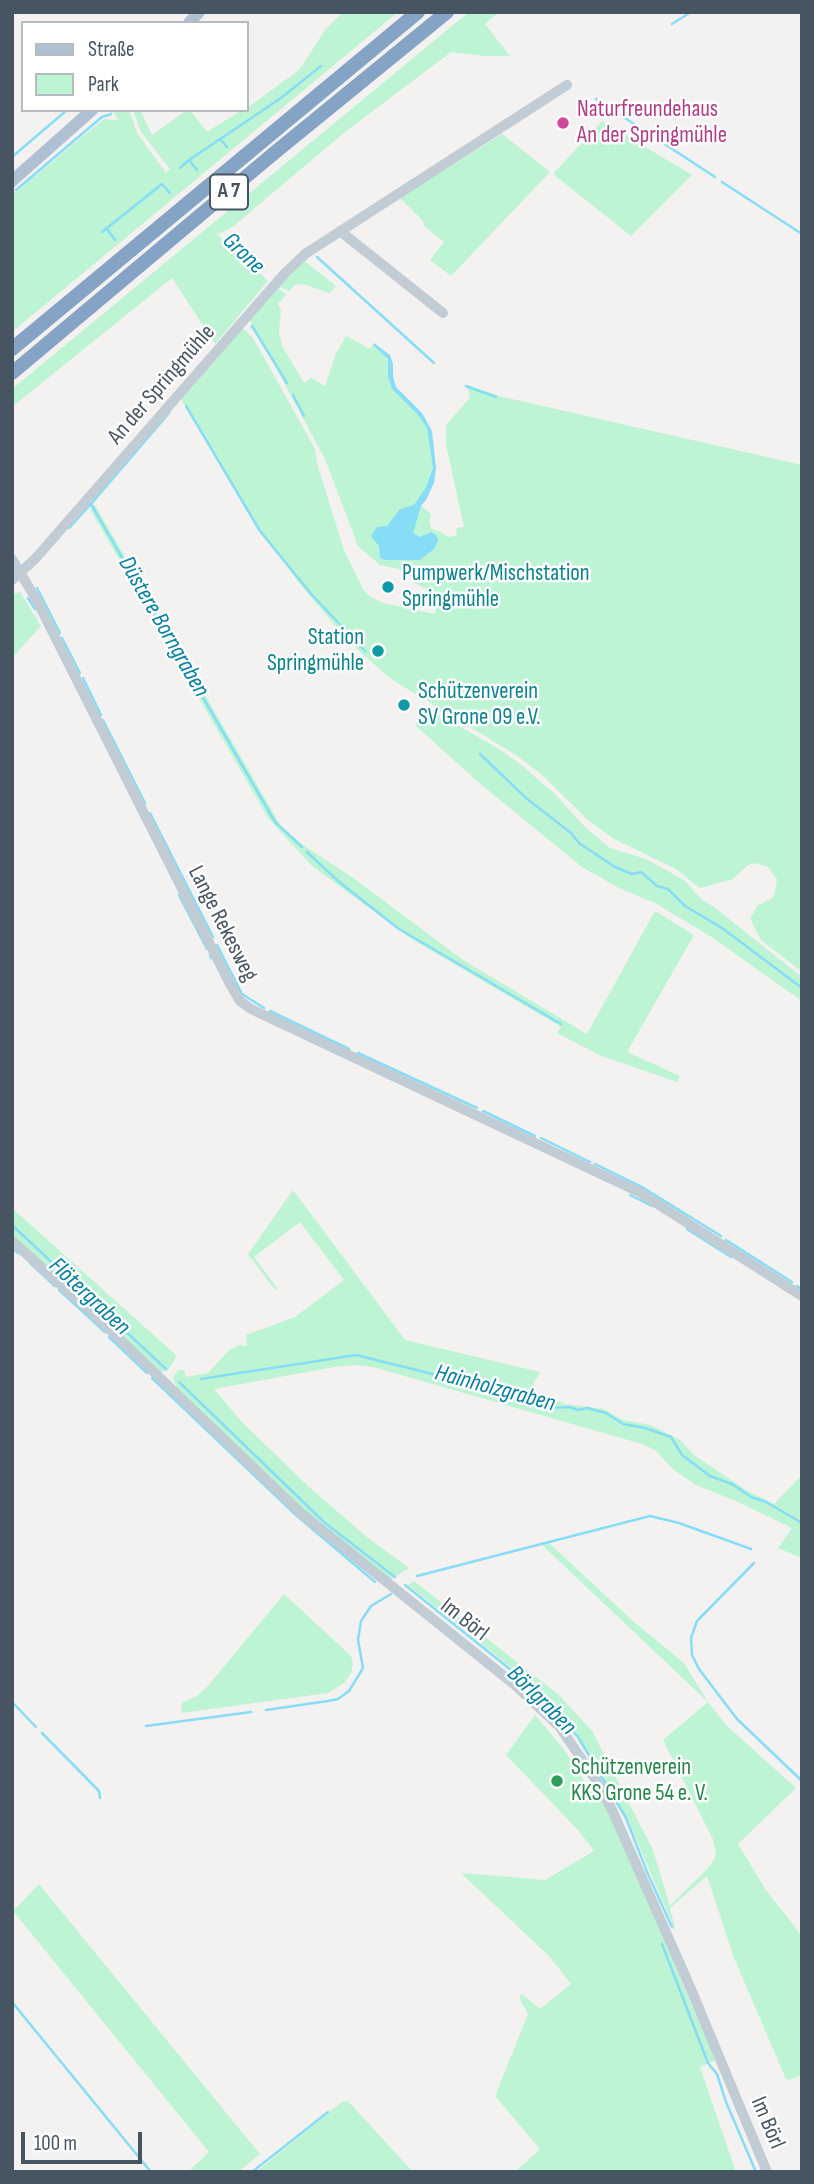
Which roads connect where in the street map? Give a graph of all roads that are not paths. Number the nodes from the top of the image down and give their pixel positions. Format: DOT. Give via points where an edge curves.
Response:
graph roads {
  1 [pos="418,12"];
  2 [pos="447,12"];
  3 [pos="566,85"];
  4 [pos="90,112"];
  5 [pos="12,181"];
  6 [pos="340,231"];
  7 [pos="443,313"];
  8 [pos="12,349"];
  9 [pos="12,373"];
  10 [pos="12,559"];
  11 [pos="16,576"];
  12 [pos="12,1241"];
  13 [pos="802,1296"];
  14 [pos="767,2172"];
  1 -- 8 [label="highway, A 7"];
  2 -- 9 [label="highway, A 7"];
  3 -- 6 [label="street, An der Springmühle"];
  4 -- 5 [label="main road"];
  6 -- 7 [label="street"];
  6 -- 11 [label="street, An der Springmühle" via="285,273"];
  10 -- 11 [label="street, Lange Rekesweg"];
  11 -- 13 [label="street, Lange Rekesweg" via="240,1001 639,1192"];
  12 -- 14 [label="street, Im Börl" via="302,1514 515,1685 568,1738 613,1812"];
}
